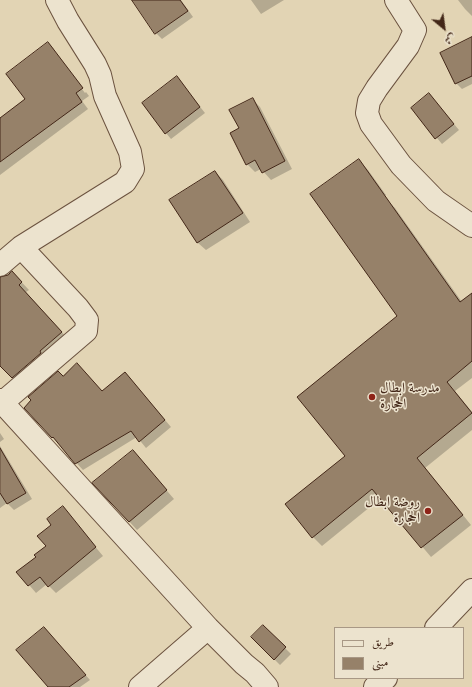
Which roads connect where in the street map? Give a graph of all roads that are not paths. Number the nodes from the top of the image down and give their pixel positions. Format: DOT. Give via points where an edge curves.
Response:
graph roads {
  1 [pos="57,0"];
  2 [pos="396,0"];
  3 [pos="472,226"];
  4 [pos="22,247"];
  5 [pos="0,265"];
  6 [pos="1,402"];
  7 [pos="472,590"];
  8 [pos="437,627"];
  9 [pos="208,628"];
  10 [pos="385,679"];
  11 [pos="140,687"];
  12 [pos="267,687"];
  13 [pos="375,687"];
  1 -- 4 [label="street" via="95,64 105,96 130,152 133,169 125,182"];
  2 -- 3 [label="street" via="415,30 408,46 369,101 367,113 371,124 401,165 436,201"];
  4 -- 5 [label="street"];
  4 -- 6 [label="street" via="78,308 87,320 86,331"];
  6 -- 9 [label="street"];
  7 -- 8 [label="street"];
  9 -- 11 [label="street"];
  9 -- 12 [label="street"];
  10 -- 13 [label="street"];
}
